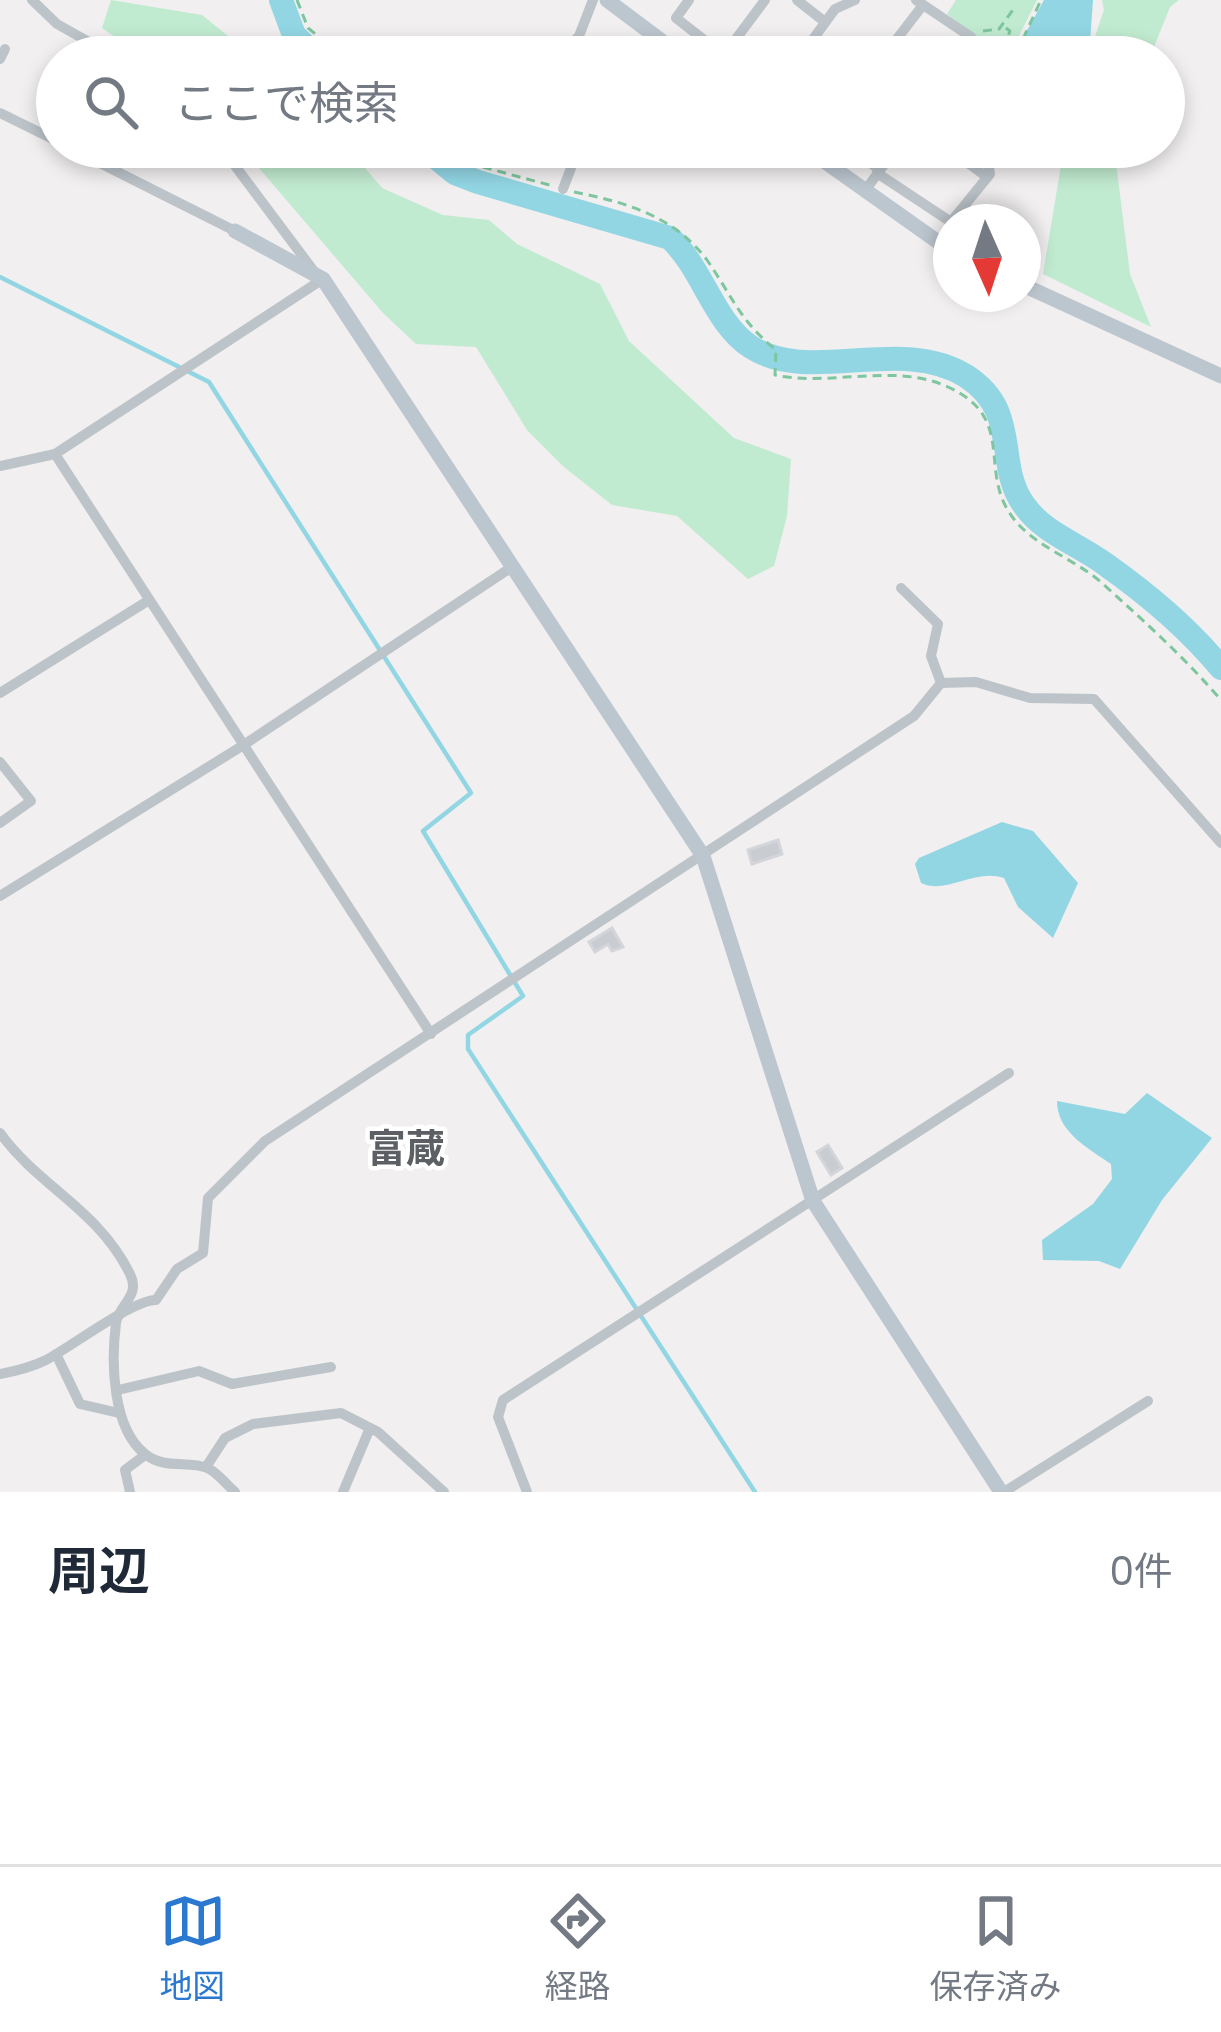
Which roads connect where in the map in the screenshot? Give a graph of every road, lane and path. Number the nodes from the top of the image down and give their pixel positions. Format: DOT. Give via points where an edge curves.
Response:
graph roads {
  1 [pos="32,0"];
  2 [pos="297,0"];
  3 [pos="593,0"];
  4 [pos="607,0"];
  5 [pos="689,0"];
  6 [pos="765,0"];
  7 [pos="797,0"];
  8 [pos="855,0"];
  9 [pos="1041,0"];
  10 [pos="920,2"];
  11 [pos="1015,7"];
  12 [pos="826,22"];
  13 [pos="971,23"];
  14 [pos="1002,25"];
  15 [pos="983,31"];
  16 [pos="78,36"];
  17 [pos="318,36"];
  18 [pos="579,36"];
  19 [pos="655,36"];
  20 [pos="699,36"];
  21 [pos="739,36"];
  22 [pos="816,36"];
  23 [pos="897,36"];
  24 [pos="967,36"];
  25 [pos="984,36"];
  26 [pos="1008,36"];
  27 [pos="1024,36"];
  28 [pos="0,112"];
  29 [pos="36,130"];
  30 [pos="110,168"];
  31 [pos="237,168"];
  32 [pos="486,168"];
  33 [pos="571,168"];
  34 [pos="832,168"];
  35 [pos="875,168"];
  36 [pos="881,168"];
  37 [pos="974,168"];
  38 [pos="987,168"];
  39 [pos="879,171"];
  40 [pos="987,178"];
  41 [pos="563,189"];
  42 [pos="864,192"];
  43 [pos="966,204"];
  44 [pos="933,209"];
  45 [pos="235,231"];
  46 [pos="933,239"];
  47 [pos="318,275"];
  48 [pos="1041,293"];
  49 [pos="1221,376"];
  50 [pos="55,454"];
  51 [pos="0,466"];
  52 [pos="509,569"];
  53 [pos="901,588"];
  54 [pos="146,602"];
  55 [pos="941,683"];
  56 [pos="0,693"];
  57 [pos="1221,700"];
  58 [pos="242,746"];
  59 [pos="0,762"];
  60 [pos="0,823"];
  61 [pos="1221,843"];
  62 [pos="703,856"];
  63 [pos="0,896"];
  64 [pos="431,1034"];
  65 [pos="1009,1073"];
  66 [pos="0,1133"];
  67 [pos="813,1201"];
  68 [pos="116,1321"];
  69 [pos="56,1354"];
  70 [pos="332,1367"];
  71 [pos="0,1374"];
  72 [pos="118,1390"];
  73 [pos="1148,1401"];
  74 [pos="119,1413"];
  75 [pos="370,1428"];
  76 [pos="146,1454"];
  77 [pos="206,1467"];
  78 [pos="130,1492"];
  79 [pos="235,1492"];
  80 [pos="343,1492"];
  81 [pos="444,1492"];
  82 [pos="527,1492"];
  83 [pos="1002,1492"];
  1 -- 16 [label="street"];
  2 -- 17 [label="path"];
  3 -- 18 [label="street"];
  4 -- 19 [label="street"];
  5 -- 20 [label="street" via="676,18"];
  6 -- 21 [label="street"];
  7 -- 12 [label="street"];
  8 -- 12 [label="street"];
  9 -- 27 [label="path"];
  10 -- 23 [label="street"];
  10 -- 24 [label="street"];
  11 -- 14 [label="path"];
  12 -- 22 [label="street"];
  13 -- 15 [label="path"];
  14 -- 15 [label="path"];
  14 -- 26 [label="path"];
  15 -- 25 [label="path"];
  28 -- 29 [label="street"];
  30 -- 45 [label="street"];
  31 -- 47 [label="street"];
  32 -- 41 [label="path"];
  33 -- 41 [label="street"];
  34 -- 42 [label="street"];
  35 -- 39 [label="street"];
  36 -- 39 [label="street"];
  37 -- 40 [label="street"];
  38 -- 40 [label="street"];
  39 -- 42 [label="street"];
  39 -- 44 [label="street"];
  40 -- 43 [label="street"];
  41 -- 57 [label="path" via="611,198 668,223 710,264 734,310 776,350 771,370 908,376 970,400 992,431 1009,513 1140,613"];
  42 -- 46 [label="street"];
  45 -- 47 [label="street"];
  47 -- 50 [label="street"];
  47 -- 52 [label="street"];
  48 -- 49 [label="street"];
  50 -- 51 [label="street"];
  50 -- 54 [label="street"];
  52 -- 58 [label="street"];
  52 -- 62 [label="street"];
  53 -- 55 [label="street" via="938,624 931,656"];
  54 -- 56 [label="street"];
  54 -- 58 [label="street"];
  55 -- 61 [label="street" via="1094,699"];
  55 -- 62 [label="street" via="914,716"];
  58 -- 63 [label="street"];
  58 -- 64 [label="street"];
  59 -- 60 [label="street" via="31,801"];
  62 -- 64 [label="street"];
  62 -- 67 [label="street"];
  64 -- 68 [label="street" via="265,1141 208,1198 203,1253 177,1270 156,1300"];
  65 -- 67 [label="street"];
  66 -- 68 [label="street" via="24,1167 86,1210 132,1276 130,1300"];
  67 -- 82 [label="street" via="503,1400 498,1417"];
  67 -- 83 [label="street"];
  68 -- 69 [label="street"];
  68 -- 72 [label="street"];
  69 -- 71 [label="street"];
  69 -- 74 [label="street" via="80,1404"];
  70 -- 72 [label="street" via="232,1384 199,1371"];
  72 -- 74 [label="street"];
  73 -- 83 [label="street"];
  74 -- 76 [label="street"];
  75 -- 77 [label="street" via="341,1413 253,1424 225,1438"];
  75 -- 80 [label="street"];
  75 -- 81 [label="street"];
  76 -- 77 [label="street"];
  76 -- 78 [label="street" via="125,1470"];
  77 -- 79 [label="street"];
}
